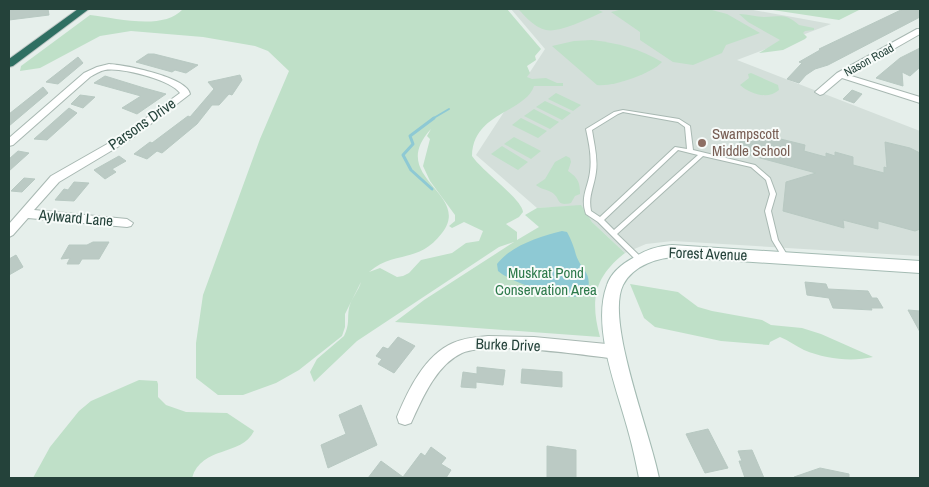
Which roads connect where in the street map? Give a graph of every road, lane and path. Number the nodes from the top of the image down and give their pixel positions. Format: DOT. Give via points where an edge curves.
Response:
graph roads {
  1 [pos="84,9"];
  2 [pos="920,31"];
  3 [pos="9,64"];
  4 [pos="840,75"];
  5 [pos="820,92"];
  6 [pos="920,100"];
  7 [pos="9,143"];
  8 [pos="690,151"];
  9 [pos="702,154"];
  10 [pos="26,214"];
  11 [pos="600,220"];
  12 [pos="127,222"];
  13 [pos="9,232"];
  14 [pos="613,234"];
  15 [pos="786,258"];
  16 [pos="641,261"];
  17 [pos="920,267"];
  18 [pos="617,352"];
  19 [pos="405,417"];
  20 [pos="649,478"];
  1 -- 3 [label="highway"];
  2 -- 4 [label="street, Nason Road"];
  4 -- 5 [label="street, Nason Road"];
  4 -- 6 [label="street"];
  7 -- 10 [label="street, Parsons Drive" via="98,69 111,66 126,69 177,84 185,91 138,130 55,179"];
  8 -- 9 [label="lane"];
  8 -- 11 [label="lane" via="677,148"];
  8 -- 11 [label="lane" via="687,126 679,121 624,111 589,129 594,157 586,202 588,212"];
  9 -- 14 [label="lane"];
  9 -- 15 [label="lane" via="753,166 768,179 773,194 768,211 775,240"];
  10 -- 12 [label="street, Aylward Lane"];
  10 -- 13 [label="street, Parsons Drive"];
  11 -- 14 [label="lane"];
  14 -- 16 [label="lane"];
  15 -- 16 [label="street, Forest Avenue" via="673,251 661,252"];
  15 -- 17 [label="street, Forest Avenue"];
  16 -- 18 [label="street, Forest Avenue" via="615,283 612,291 610,314"];
  18 -- 19 [label="street, Burke Drive" via="506,343 468,344 448,354 429,374"];
  18 -- 20 [label="street, Forest Avenue"];
}
